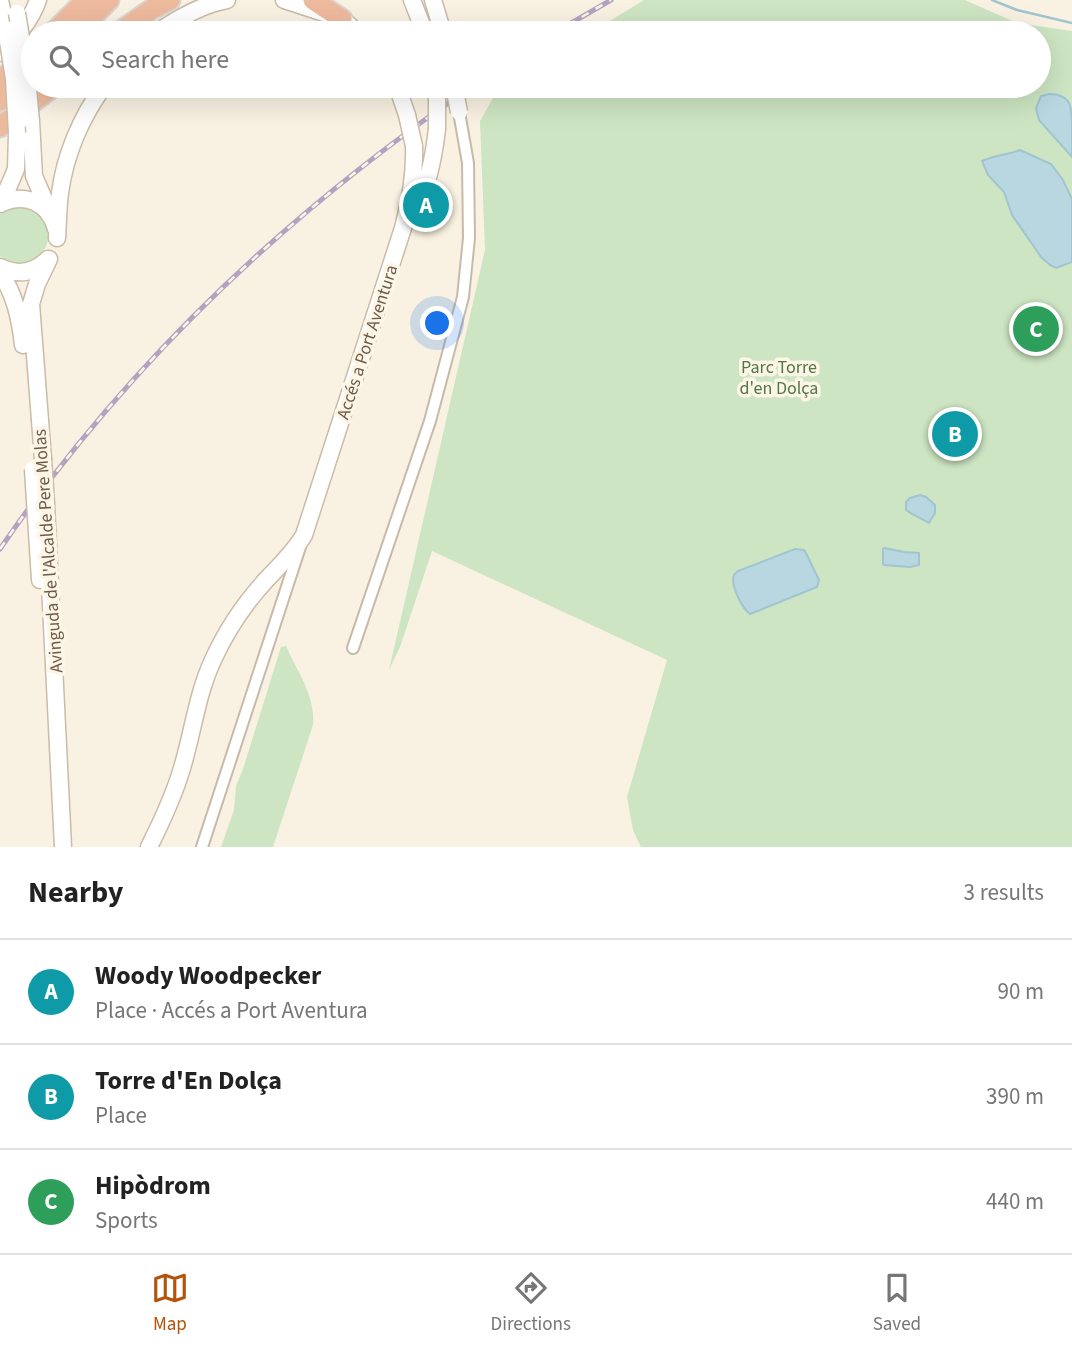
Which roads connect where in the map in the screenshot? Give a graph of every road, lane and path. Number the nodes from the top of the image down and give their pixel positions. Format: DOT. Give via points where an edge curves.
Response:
graph roads {
  1 [pos="0,0"];
  2 [pos="38,0"];
  3 [pos="86,0"];
  4 [pos="110,0"];
  5 [pos="170,0"];
  6 [pos="227,0"];
  7 [pos="284,0"];
  8 [pos="313,0"];
  9 [pos="412,0"];
  10 [pos="422,0"];
  11 [pos="433,0"];
  12 [pos="15,7"];
  13 [pos="342,19"];
  14 [pos="28,21"];
  15 [pos="65,21"];
  16 [pos="88,21"];
  17 [pos="134,21"];
  18 [pos="177,21"];
  19 [pos="344,21"];
  20 [pos="420,21"];
  21 [pos="430,21"];
  22 [pos="439,21"];
  23 [pos="21,30"];
  24 [pos="21,40"];
  25 [pos="0,53"];
  26 [pos="21,62"];
  27 [pos="0,80"];
  28 [pos="21,84"];
  29 [pos="28,98"];
  30 [pos="41,98"];
  31 [pos="96,98"];
  32 [pos="402,98"];
  33 [pos="436,98"];
  34 [pos="456,98"];
  35 [pos="0,102"];
  36 [pos="459,112"];
  37 [pos="8,130"];
  38 [pos="1,203"];
  39 [pos="50,213"];
  40 [pos="403,228"];
  41 [pos="57,238"];
  42 [pos="49,258"];
  43 [pos="0,269"];
  44 [pos="38,464"];
  45 [pos="41,510"];
  46 [pos="304,535"];
  47 [pos="353,648"];
  48 [pos="53,847"];
  49 [pos="63,847"];
  50 [pos="149,847"];
  51 [pos="202,847"];
  1 -- 37 [label="street, bridge" via="14,79"];
  2 -- 14 [label="street"];
  3 -- 15 [label="highway"];
  4 -- 16 [label="highway"];
  5 -- 17 [label="highway"];
  6 -- 18 [label="street"];
  7 -- 13 [label="street"];
  8 -- 13 [label="highway"];
  9 -- 20 [label="street"];
  10 -- 21 [label="street"];
  11 -- 22 [label="street"];
  12 -- 24 [label="street, bridge"];
  13 -- 19 [label="street"];
  23 -- 25 [label="street"];
  26 -- 27 [label="highway"];
  28 -- 35 [label="highway"];
  29 -- 39 [label="street, bridge" via="34,176"];
  30 -- 37 [label="highway"];
  31 -- 41 [label="street" via="67,163"];
  32 -- 40 [label="street, Accés a Port Aventura, bridge" via="414,146 412,195"];
  33 -- 40 [label="street, bridge" via="432,157 420,200"];
  34 -- 36 [label="street, bridge"];
  36 -- 47 [label="street" via="468,163 469,238 463,297 430,421"];
  37 -- 38 [label="street" via="16,169"];
  38 -- 39 [label="street" via="28,199"];
  39 -- 41 [label="street"];
  40 -- 46 [label="street, Accés a Port Aventura"];
  41 -- 42 [label="street, Avinguda de l'Alcalde Pere Molas"];
  42 -- 43 [label="street" via="32,271"];
  42 -- 44 [label="street, Avinguda de l'Alcalde Pere Molas" via="31,304"];
  43 -- 44 [label="street, Avinguda de l'Alcalde Pere Molas" via="20,318"];
  44 -- 45 [label="street, Avinguda de l'Alcalde Pere Molas, bridge"];
  45 -- 48 [label="street, Avinguda de l'Alcalde Pere Molas"];
  45 -- 49 [label="street, Avinguda de l'Alcalde Pere Molas" via="58,709"];
  46 -- 50 [label="street, Accés a Port Aventura" via="237,617 213,660 198,700 183,768"];
  46 -- 51 [label="street, Accés a Port Aventura"];
}
